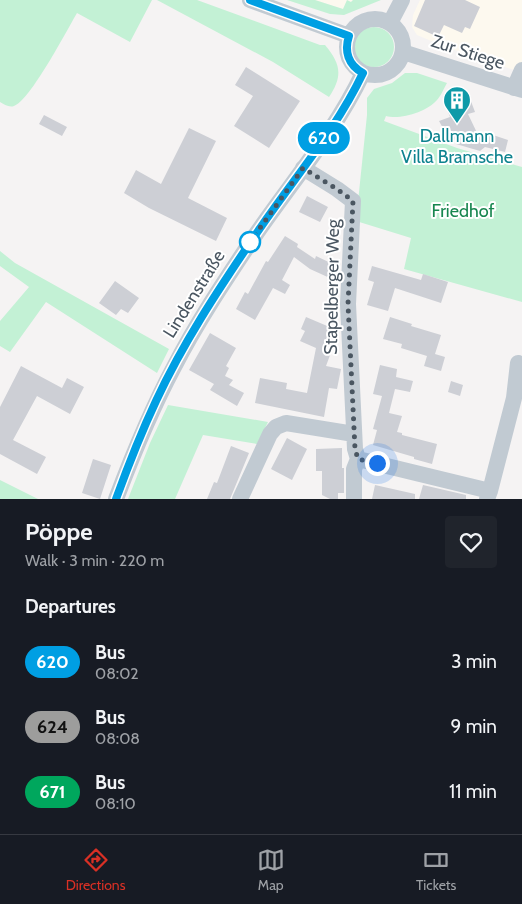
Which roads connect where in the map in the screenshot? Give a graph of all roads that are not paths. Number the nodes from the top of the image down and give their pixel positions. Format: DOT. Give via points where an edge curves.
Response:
graph roads {
  1 [pos="250,0"];
  2 [pos="402,0"];
  3 [pos="390,23"];
  4 [pos="349,36"];
  5 [pos="403,52"];
  6 [pos="522,70"];
  7 [pos="363,73"];
  8 [pos="518,89"];
  9 [pos="303,168"];
  10 [pos="518,363"];
  11 [pos="354,434"];
  12 [pos="358,459"];
  13 [pos="489,495"];
  14 [pos="116,499"];
  15 [pos="240,499"];
  16 [pos="354,499"];
  1 -- 4 [label="street"];
  2 -- 3 [label="street"];
  3 -- 4 [label="street" via="366,20 359,23"];
  3 -- 5 [label="street" via="401,36"];
  4 -- 7 [label="street" via="347,52 350,60"];
  5 -- 7 [label="street" via="400,61 387,73 379,76"];
  5 -- 8 [label="street, Zur Stiege"];
  6 -- 8 [label="street"];
  7 -- 9 [label="street, Lindenstraße" via="345,109"];
  9 -- 11 [label="street, Stapelberger Weg" via="353,201 348,304"];
  9 -- 14 [label="street, Lindenstraße" via="196,326 156,400"];
  10 -- 13 [label="street" via="514,398"];
  11 -- 12 [label="street"];
  11 -- 15 [label="street" via="286,423 276,427"];
  12 -- 13 [label="street"];
  12 -- 16 [label="street" via="354,469"];
}
